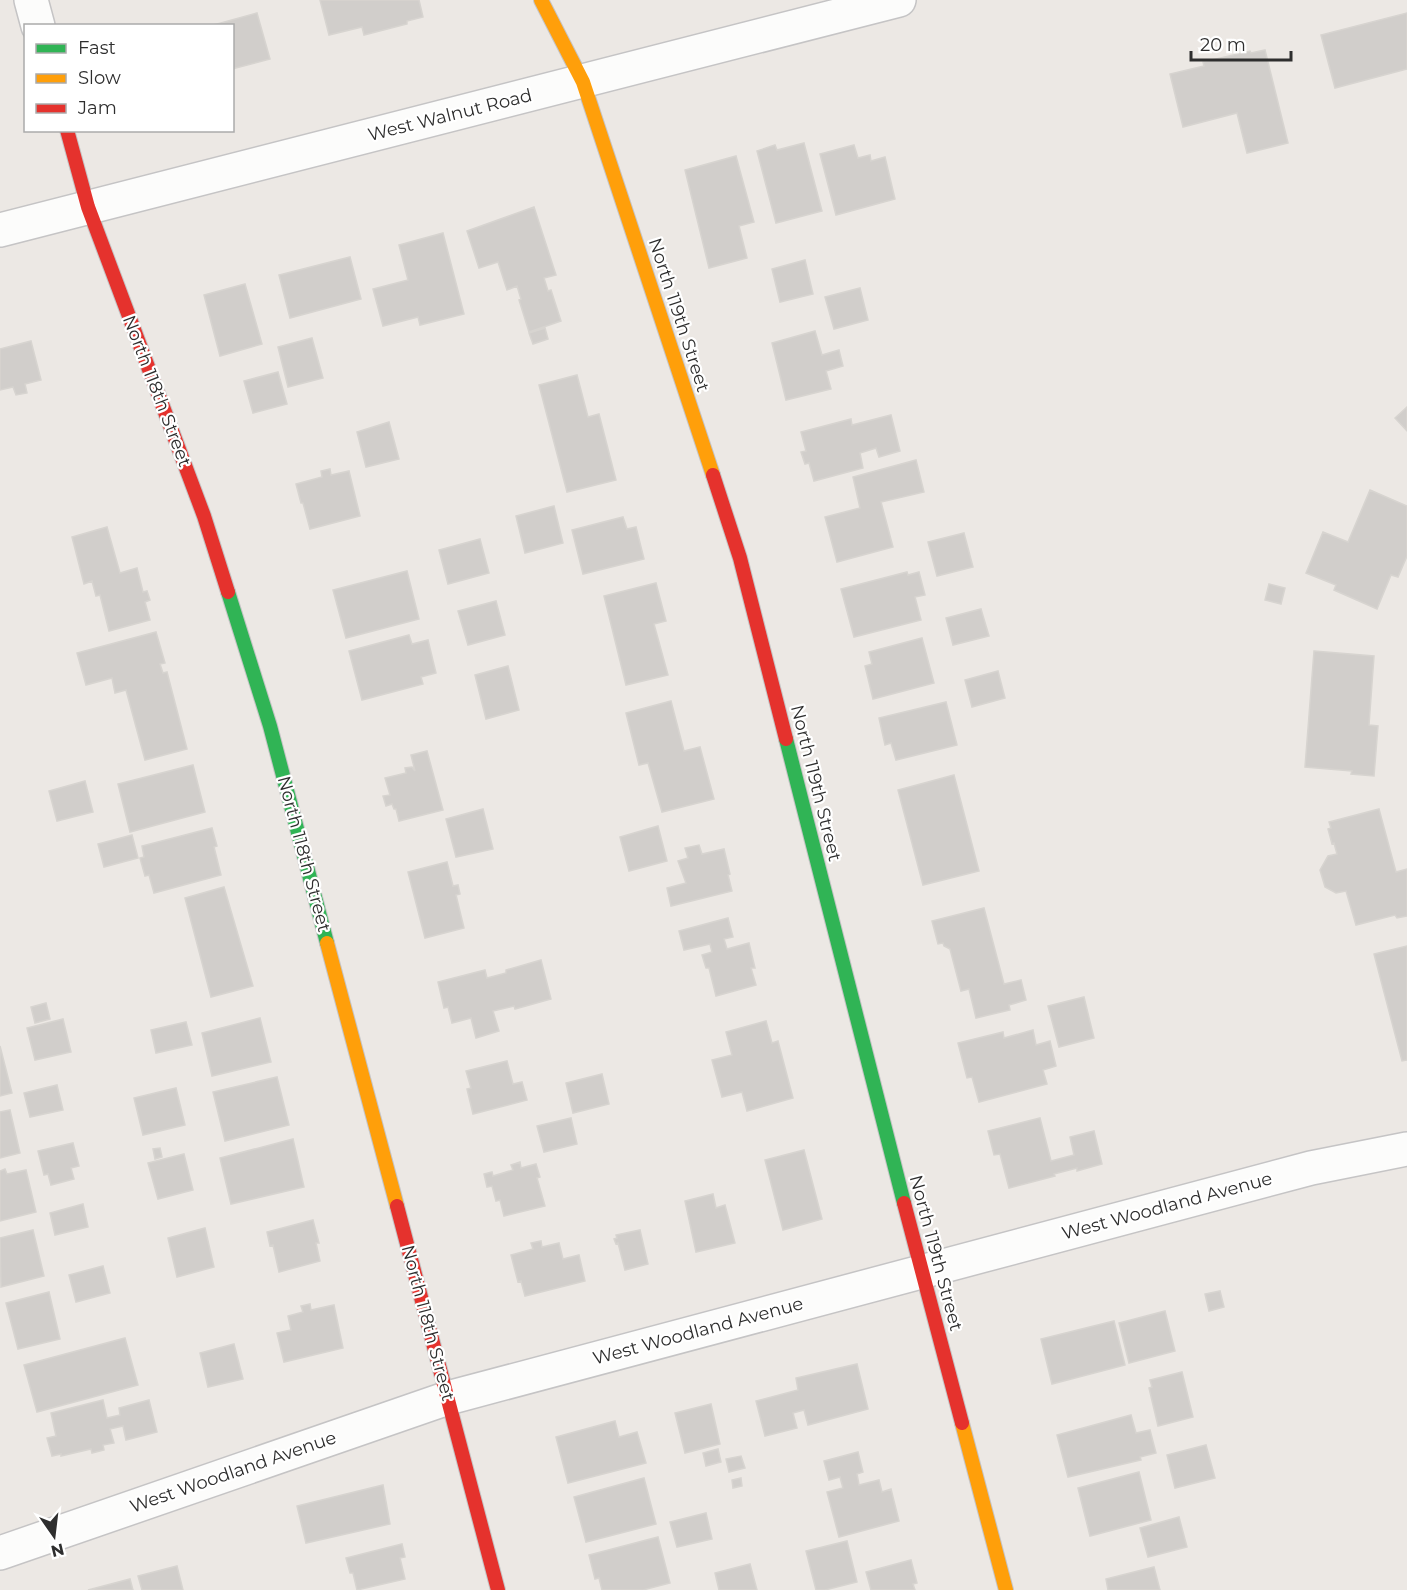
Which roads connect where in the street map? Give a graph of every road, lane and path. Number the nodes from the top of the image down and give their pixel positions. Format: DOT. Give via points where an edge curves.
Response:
graph roads {
  1 [pos="31,0"];
  2 [pos="541,0"];
  3 [pos="899,0"];
  4 [pos="37,24"];
  5 [pos="583,82"];
  6 [pos="68,132"];
  7 [pos="88,207"];
  8 [pos="0,230"];
  9 [pos="1407,1149"];
  10 [pos="921,1271"];
  11 [pos="448,1398"];
  12 [pos="0,1553"];
  13 [pos="498,1590"];
  14 [pos="1006,1590"];
  1 -- 4 [label="street"];
  2 -- 5 [label="street, North 119th Street"];
  3 -- 5 [label="street, West Walnut Road"];
  5 -- 7 [label="street, West Walnut Road"];
  5 -- 10 [label="street, North 119th Street" via="740,558"];
  6 -- 7 [label="street, North 118th Street"];
  7 -- 8 [label="street, West Walnut Road"];
  7 -- 11 [label="street, North 118th Street" via="204,516 270,726"];
  9 -- 10 [label="street, West Woodland Avenue" via="1311,1168"];
  10 -- 11 [label="street, West Woodland Avenue"];
  10 -- 14 [label="street, North 119th Street"];
  11 -- 12 [label="street, West Woodland Avenue"];
  11 -- 13 [label="street, North 118th Street"];
}
